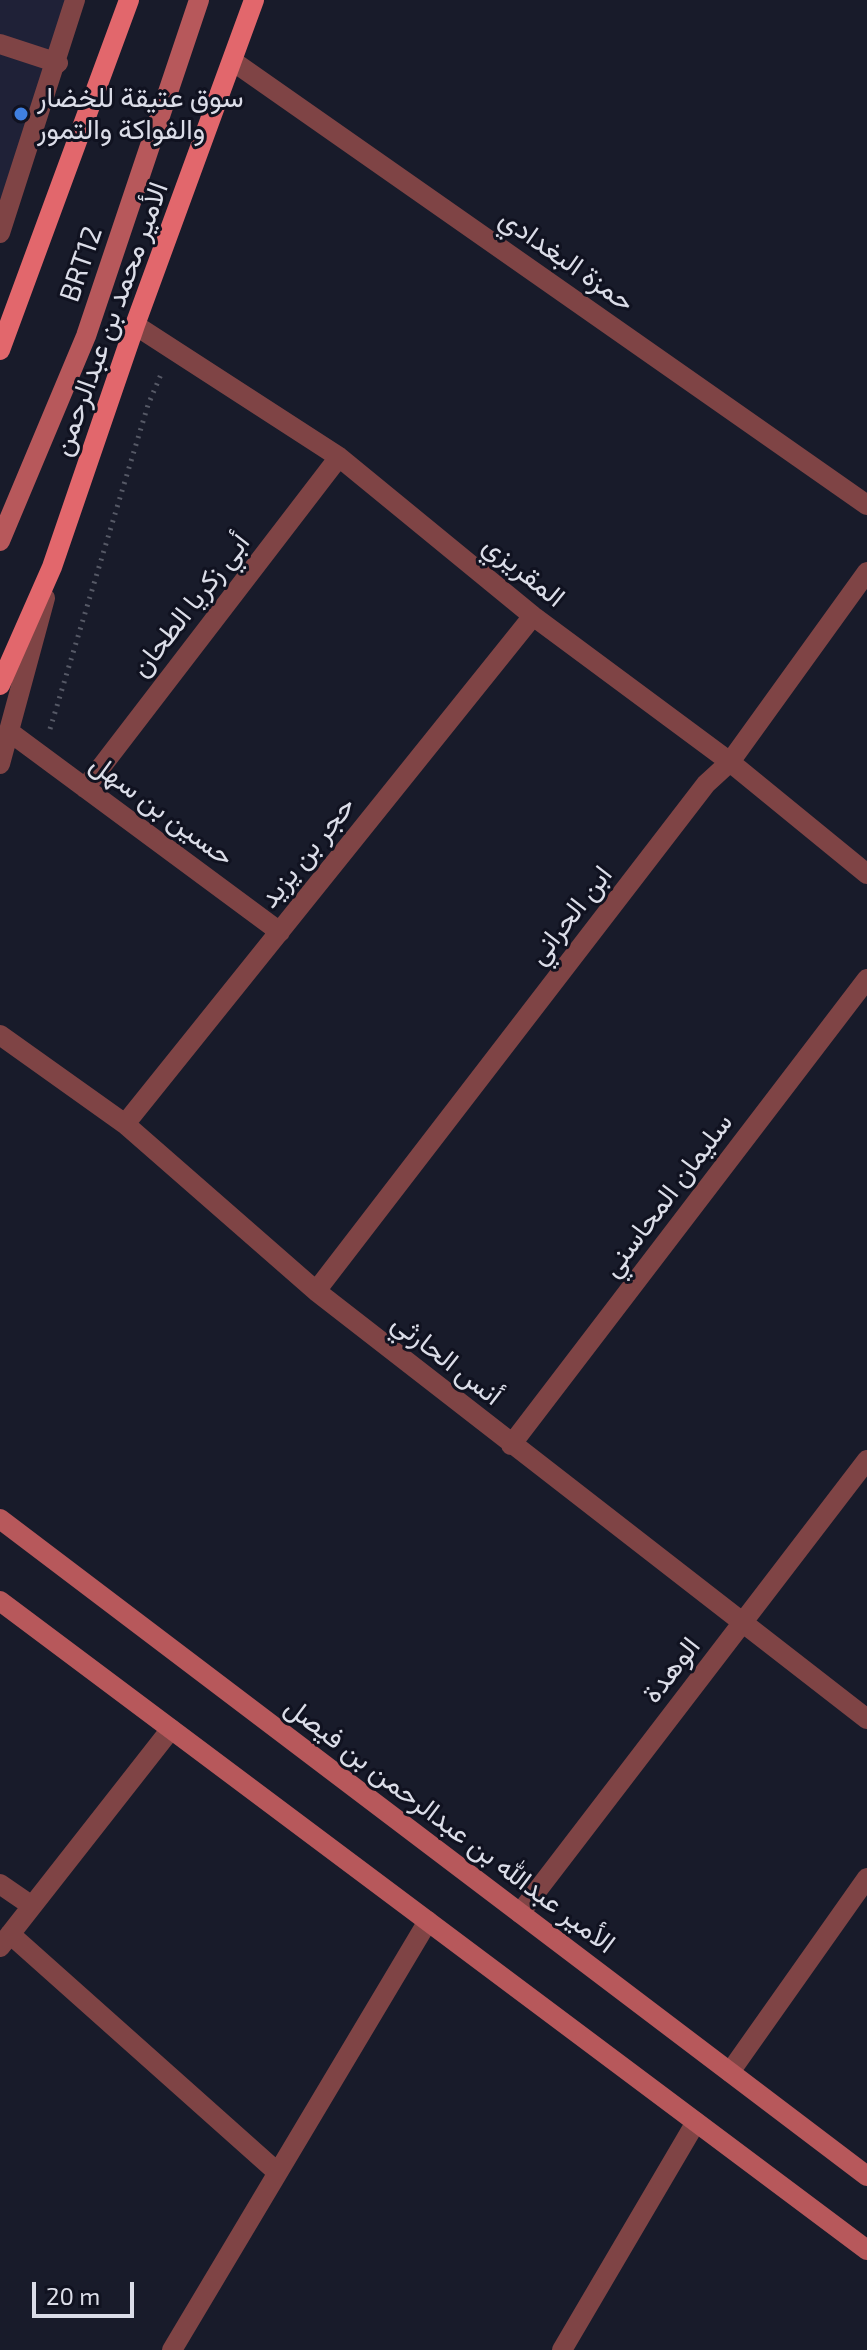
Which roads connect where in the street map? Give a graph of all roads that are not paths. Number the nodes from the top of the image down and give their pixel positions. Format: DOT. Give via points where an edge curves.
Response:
graph roads {
  1 [pos="75,0"];
  2 [pos="129,0"];
  3 [pos="199,0"];
  4 [pos="254,0"];
  5 [pos="0,44"];
  6 [pos="234,62"];
  7 [pos="58,63"];
  8 [pos="0,233"];
  9 [pos="135,325"];
  10 [pos="0,350"];
  11 [pos="339,457"];
  12 [pos="867,505"];
  13 [pos="0,541"];
  14 [pos="52,567"];
  15 [pos="867,572"];
  16 [pos="533,616"];
  17 [pos="0,685"];
  18 [pos="11,733"];
  19 [pos="730,762"];
  20 [pos="0,764"];
  21 [pos="85,788"];
  22 [pos="867,874"];
  23 [pos="280,932"];
  24 [pos="867,979"];
  25 [pos="0,1035"];
  26 [pos="125,1124"];
  27 [pos="316,1291"];
  28 [pos="511,1445"];
  29 [pos="867,1460"];
  30 [pos="0,1519"];
  31 [pos="0,1601"];
  32 [pos="743,1623"];
  33 [pos="867,1719"];
  34 [pos="171,1729"];
  35 [pos="867,1878"];
  36 [pos="0,1884"];
  37 [pos="32,1906"];
  38 [pos="520,1913"];
  39 [pos="428,1921"];
  40 [pos="5,1940"];
  41 [pos="730,2072"];
  42 [pos="696,2122"];
  43 [pos="277,2172"];
  44 [pos="867,2176"];
  45 [pos="867,2250"];
  46 [pos="172,2350"];
  47 [pos="562,2350"];
  1 -- 7 [label="street"];
  2 -- 10 [label="main road"];
  3 -- 13 [label="main road, BRT12" via="86,336"];
  4 -- 6 [label="main road, الأمير محمد بن عبدالرحمن"];
  5 -- 7 [label="street"];
  6 -- 9 [label="main road, الأمير محمد بن عبدالرحمن"];
  6 -- 12 [label="street, حمزة البغدادي"];
  7 -- 8 [label="street"];
  9 -- 11 [label="street, المقريزي"];
  9 -- 14 [label="main road, الأمير محمد بن عبدالرحمن"];
  11 -- 16 [label="street, المقريزي"];
  11 -- 21 [label="street, أبي زكريا الطحان"];
  14 -- 17 [label="main road, الأمير محمد بن عبدالرحمن"];
  14 -- 18 [label="street, الأمير محمد بن عبدالرحمن"];
  15 -- 19 [label="street, ابن الحراني"];
  16 -- 19 [label="street, المقريزي"];
  16 -- 23 [label="street, حجر بن يزيد"];
  18 -- 20 [label="street, الأمير محمد بن عبدالرحمن"];
  18 -- 21 [label="street, حسين بن سهل"];
  19 -- 22 [label="street, المقريزي"];
  19 -- 27 [label="street, ابن الحراني" via="706,784"];
  21 -- 23 [label="street, حسين بن سهل"];
  23 -- 26 [label="street, حجر بن يزيد"];
  24 -- 28 [label="street, سليمان المحاسني"];
  25 -- 26 [label="street, أنس الحارثي"];
  26 -- 27 [label="street, أنس الحارثي"];
  27 -- 28 [label="street, أنس الحارثي"];
  28 -- 32 [label="street, أنس الحارثي"];
  29 -- 32 [label="street, الوهدة"];
  30 -- 38 [label="main road, الأمير عبدالله بن عبدالرحمن بن فيصل"];
  31 -- 34 [label="main road"];
  32 -- 33 [label="street, أنس الحارثي"];
  32 -- 38 [label="street, الوهدة"];
  34 -- 37 [label="street"];
  34 -- 39 [label="main road"];
  35 -- 41 [label="street"];
  36 -- 37 [label="street"];
  37 -- 40 [label="street"];
  38 -- 41 [label="main road, الأمير عبدالله بن عبدالرحمن بن فيصل"];
  39 -- 42 [label="main road"];
  39 -- 43 [label="street"];
  40 -- 43 [label="street"];
  41 -- 44 [label="main road, الأمير عبدالله بن عبدالرحمن بن فيصل"];
  42 -- 45 [label="main road"];
  42 -- 47 [label="street"];
  43 -- 46 [label="street"];
}
